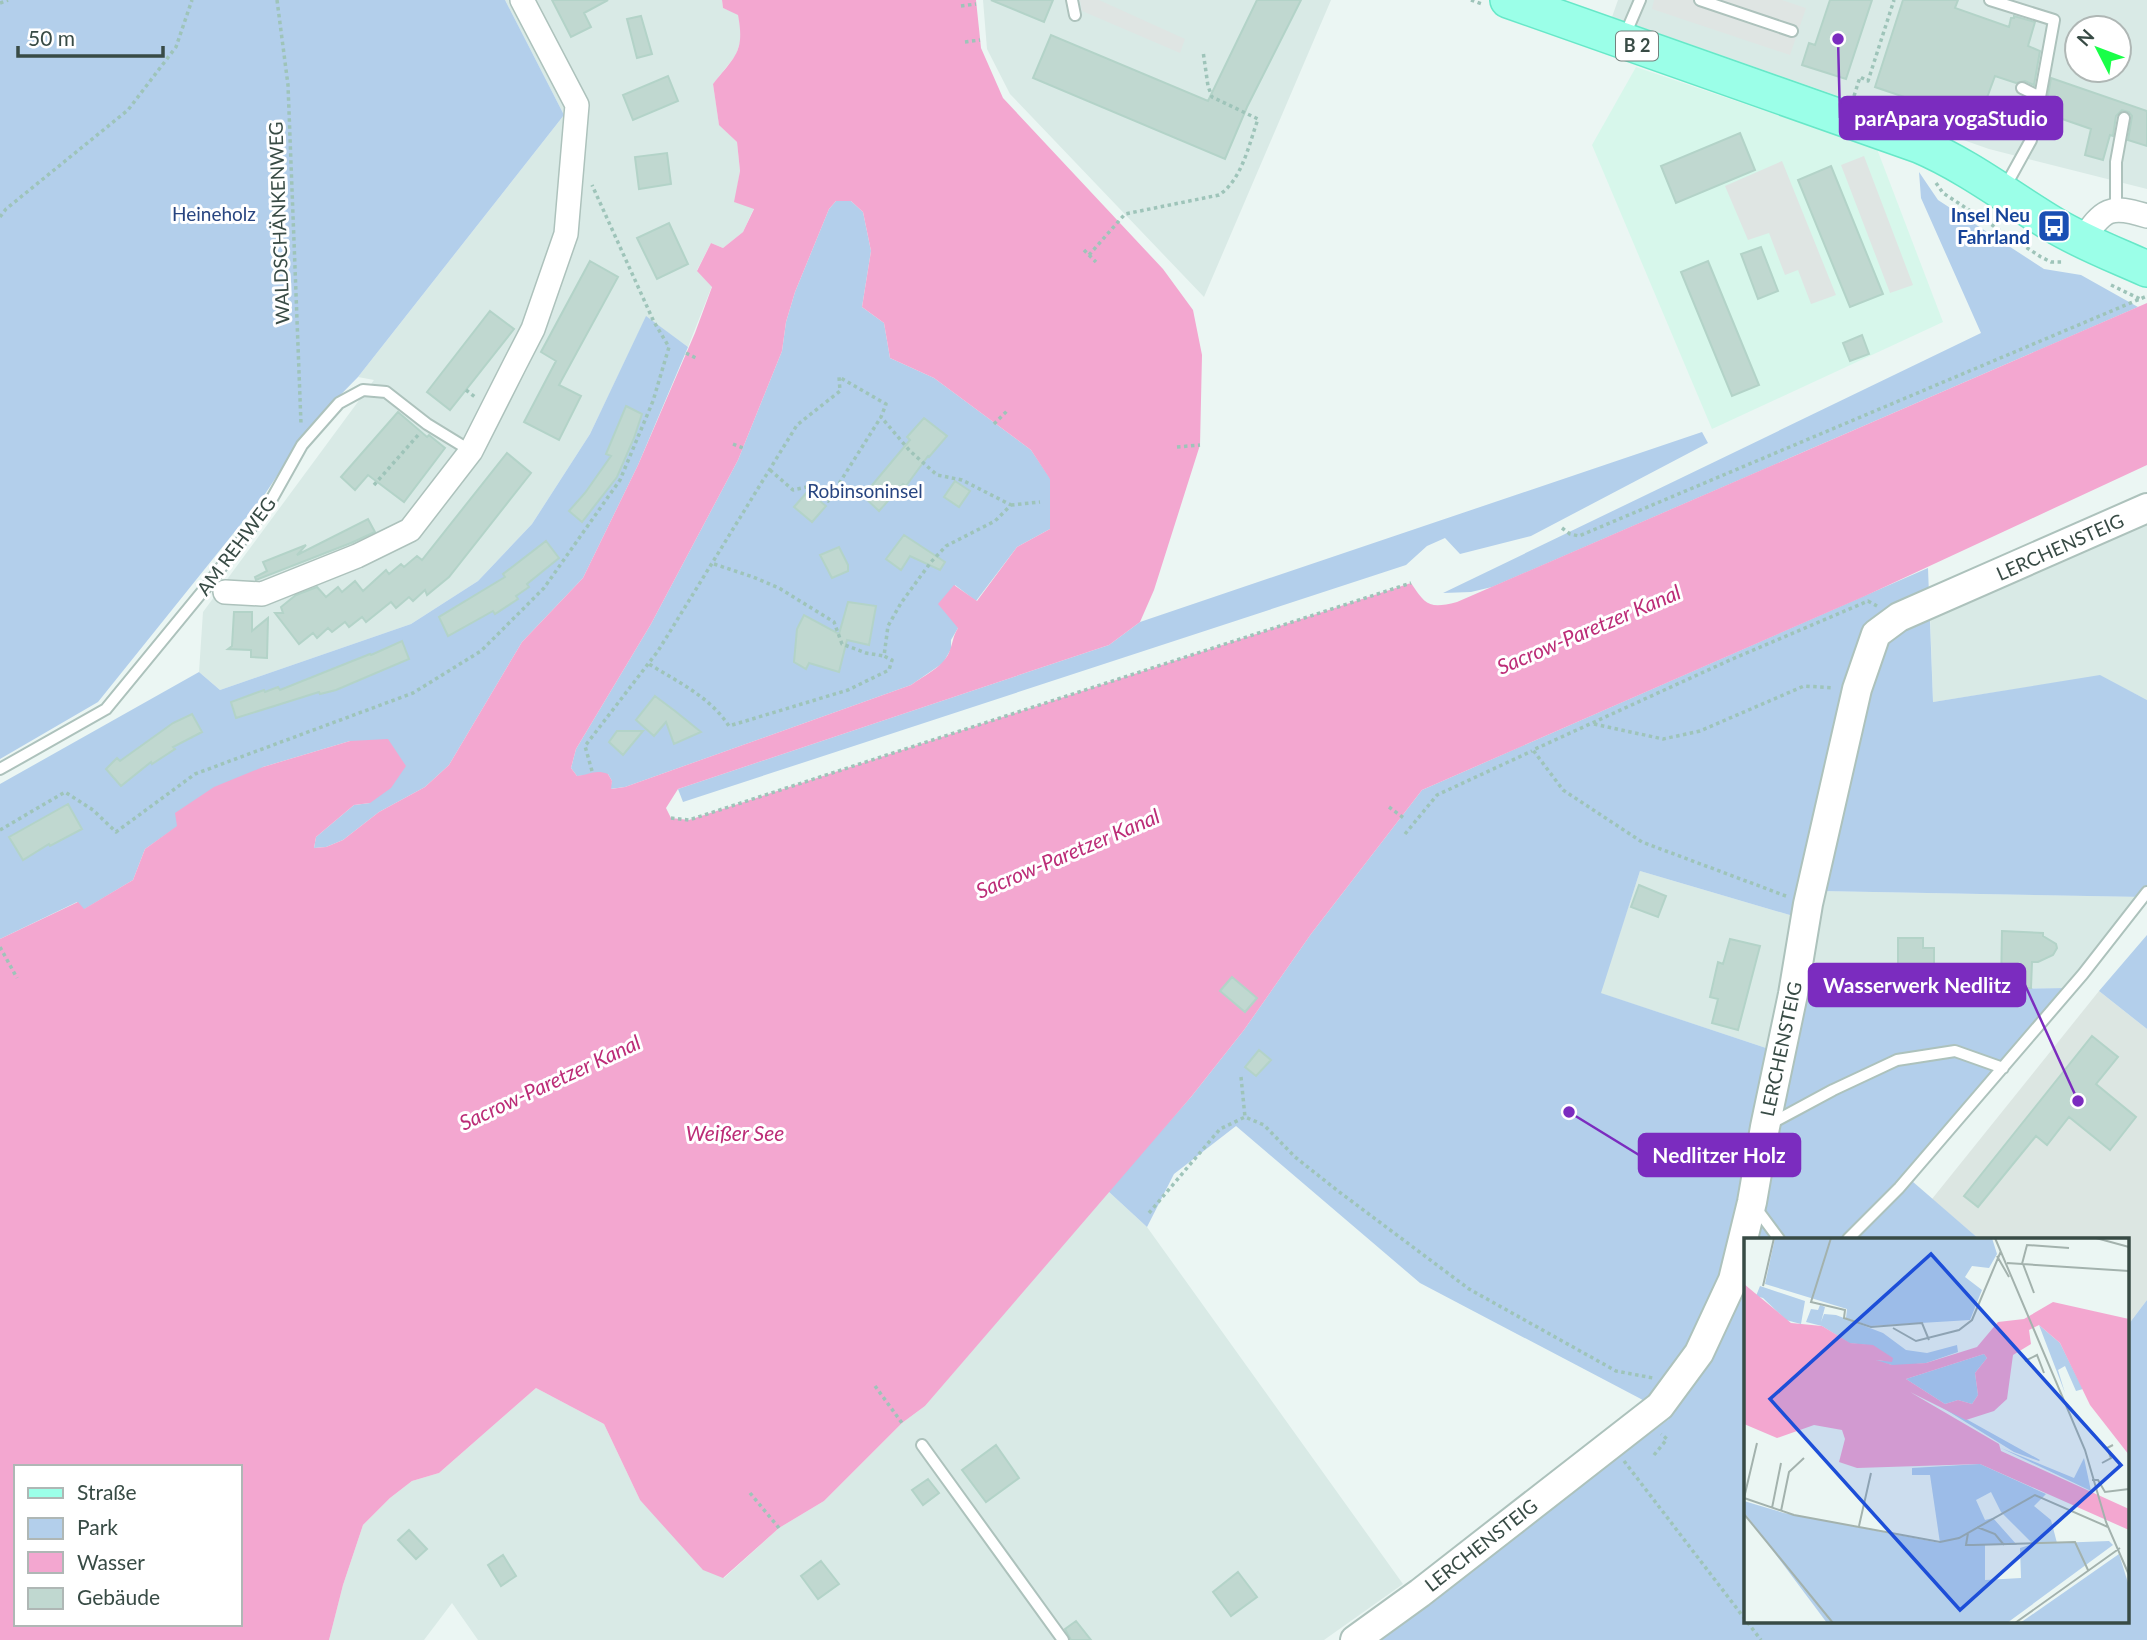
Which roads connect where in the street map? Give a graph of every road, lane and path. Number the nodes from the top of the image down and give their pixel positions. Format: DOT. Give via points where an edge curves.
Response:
graph roads {
  1 [pos="8,0"];
  2 [pos="192,0"];
  3 [pos="277,0"];
  4 [pos="522,0"];
  5 [pos="1072,0"];
  6 [pos="1508,0"];
  7 [pos="1640,0"];
  8 [pos="1700,0"];
  9 [pos="1894,0"];
  10 [pos="1990,0"];
  11 [pos="0,3"];
  12 [pos="976,4"];
  13 [pos="961,6"];
  14 [pos="1075,15"];
  15 [pos="1792,31"];
  16 [pos="980,40"];
  17 [pos="1623,41"];
  18 [pos="965,42"];
  19 [pos="1203,51"];
  20 [pos="2022,88"];
  21 [pos="2040,97"];
  22 [pos="1852,104"];
  23 [pos="2124,118"];
  24 [pos="591,183"];
  25 [pos="2001,192"];
  26 [pos="2116,208"];
  27 [pos="2147,216"];
  28 [pos="0,217"];
  29 [pos="2082,241"];
  30 [pos="1084,250"];
  31 [pos="1089,256"];
  32 [pos="1096,262"];
  33 [pos="2103,281"];
  34 [pos="2144,284"];
  35 [pos="2147,296"];
  36 [pos="686,353"];
  37 [pos="696,358"];
  38 [pos="1008,410"];
  39 [pos="881,417"];
  40 [pos="427,424"];
  41 [pos="994,424"];
  42 [pos="733,444"];
  43 [pos="302,445"];
  44 [pos="1200,445"];
  45 [pos="1177,447"];
  46 [pos="743,448"];
  47 [pos="471,451"];
  48 [pos="770,470"];
  49 [pos="374,485"];
  50 [pos="1040,502"];
  51 [pos="1011,505"];
  52 [pos="2147,508"];
  53 [pos="1562,528"];
  54 [pos="713,564"];
  55 [pos="1411,583"];
  56 [pos="225,592"];
  57 [pos="1899,617"];
  58 [pos="884,656"];
  59 [pos="649,664"];
  60 [pos="1857,689"];
  61 [pos="1592,724"];
  62 [pos="1533,750"];
  63 [pos="0,769"];
  64 [pos="592,771"];
  65 [pos="1389,807"];
  66 [pos="671,818"];
  67 [pos="1405,819"];
  68 [pos="0,830"];
  69 [pos="1405,834"];
  70 [pos="2147,892"];
  71 [pos="1808,904"];
  72 [pos="0,947"];
  73 [pos="17,978"];
  74 [pos="2003,1068"];
  75 [pos="1241,1077"];
  76 [pos="1245,1117"];
  77 [pos="1765,1127"];
  78 [pos="1752,1202"];
  79 [pos="1149,1213"];
  80 [pos="1778,1238"];
  81 [pos="1849,1238"];
  82 [pos="1651,1378"];
  83 [pos="875,1385"];
  84 [pos="902,1423"];
  85 [pos="1611,1444"];
  86 [pos="922,1445"];
  87 [pos="750,1493"];
  88 [pos="779,1528"];
  89 [pos="1744,1618"];
  90 [pos="1747,1622"];
  91 [pos="1063,1640"];
  92 [pos="1355,1640"];
  93 [pos="1761,1640"];
  1 -- 11 [label="path"];
  2 -- 28 [label="path" via="176,47 128,110"];
  3 -- 43 [label="path, WALDSCHÄNKENWEG" via="288,85"];
  4 -- 47 [label="street, AM REHWEG" via="577,105 566,234 533,329"];
  5 -- 14 [label="lane"];
  6 -- 17 [label="main road, B 2"];
  7 -- 17 [label="lane"];
  8 -- 15 [label="lane"];
  9 -- 22 [label="path" via="1868,81 1860,77"];
  10 -- 21 [label="lane" via="2053,20"];
  12 -- 13 [label="path"];
  16 -- 18 [label="path"];
  17 -- 25 [label="main road, B 2" via="1919,145 1965,167"];
  19 -- 31 [label="path" via="1212,97 1258,119 1235,180 1219,195 1125,214"];
  20 -- 21 [label="lane"];
  21 -- 25 [label="lane" via="2031,140"];
  23 -- 26 [label="lane" via="2116,162"];
  24 -- 68 [label="path" via="669,346 653,401 620,481 544,588 481,651 413,693 195,774 116,832 65,792"];
  25 -- 29 [label="main road, B 2"];
  26 -- 27 [label="street"];
  26 -- 29 [label="street" via="2097,219"];
  29 -- 34 [label="main road, B 2"];
  30 -- 31 [label="path"];
  31 -- 32 [label="path"];
  33 -- 34 [label="path"];
  34 -- 35 [label="path"];
  34 -- 53 [label="path" via="1579,536"];
  36 -- 37 [label="path"];
  38 -- 41 [label="path"];
  39 -- 48 [label="path" via="828,501 807,488 793,490"];
  39 -- 48 [label="path" via="886,404 839,377 840,391 797,425"];
  39 -- 51 [label="path" via="909,451 937,474 962,480"];
  40 -- 43 [label="lane, AM REHWEG" via="386,393 363,390 339,403"];
  40 -- 47 [label="lane, AM REHWEG"];
  40 -- 49 [label="path"];
  42 -- 46 [label="path"];
  43 -- 63 [label="lane, AM REHWEG" via="269,504 106,709"];
  44 -- 45 [label="path"];
  47 -- 56 [label="street, AM REHWEG" via="410,530 262,594"];
  48 -- 54 [label="path"];
  50 -- 51 [label="path"];
  51 -- 58 [label="path" via="995,521 946,546 931,562 888,626"];
  52 -- 57 [label="street, LERCHENSTEIG"];
  54 -- 58 [label="path" via="779,588 834,622 842,644"];
  54 -- 59 [label="path"];
  55 -- 66 [label="path" via="689,820"];
  57 -- 60 [label="street, LERCHENSTEIG" via="1877,634"];
  57 -- 61 [label="path" via="1868,601"];
  58 -- 59 [label="path" via="892,660 889,670 848,690 729,726 707,700"];
  59 -- 64 [label="path" via="586,746"];
  60 -- 61 [label="path" via="1804,686 1700,731 1663,739"];
  60 -- 71 [label="street, LERCHENSTEIG"];
  61 -- 62 [label="path"];
  62 -- 69 [label="path" via="1437,795"];
  62 -- 71 [label="path" via="1563,790 1642,842"];
  65 -- 67 [label="path"];
  70 -- 74 [label="lane"];
  71 -- 77 [label="street, LERCHENSTEIG"];
  72 -- 73 [label="path"];
  74 -- 77 [label="lane" via="1955,1051 1897,1060"];
  74 -- 81 [label="lane"];
  75 -- 76 [label="path"];
  76 -- 79 [label="path" via="1220,1129"];
  76 -- 82 [label="path" via="1264,1125 1295,1157 1469,1289 1616,1371"];
  77 -- 78 [label="street, LERCHENSTEIG"];
  78 -- 80 [label="lane"];
  78 -- 85 [label="street, LERCHENSTEIG" via="1733,1280 1699,1353 1660,1406"];
  83 -- 84 [label="path"];
  85 -- 89 [label="path"];
  85 -- 92 [label="street, LERCHENSTEIG"];
  86 -- 91 [label="lane"];
  87 -- 88 [label="path"];
  90 -- 93 [label="path"];
}
